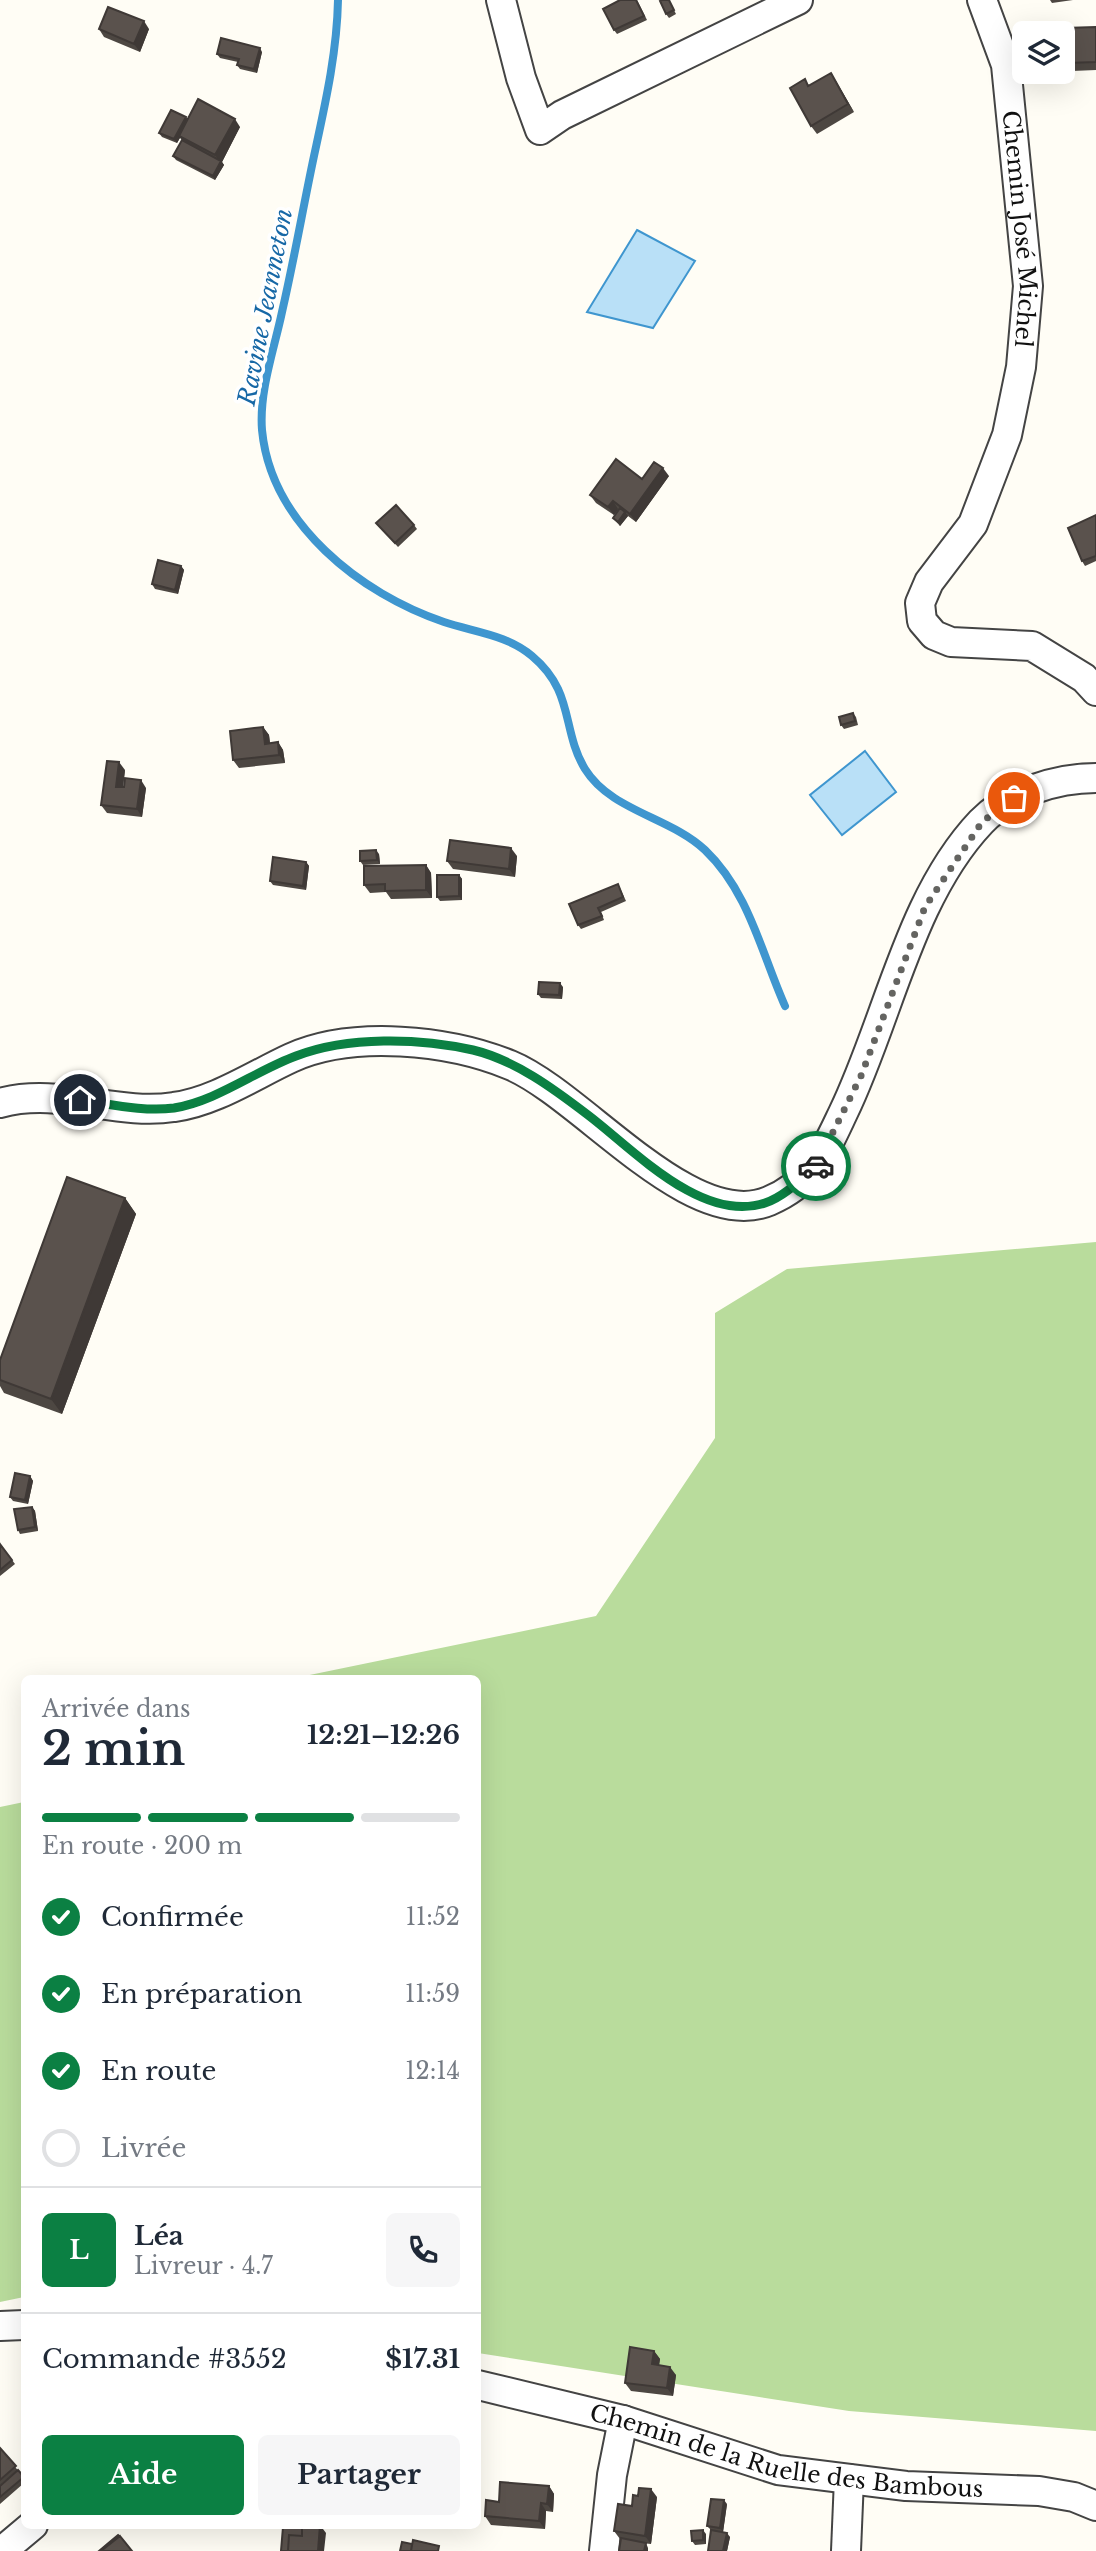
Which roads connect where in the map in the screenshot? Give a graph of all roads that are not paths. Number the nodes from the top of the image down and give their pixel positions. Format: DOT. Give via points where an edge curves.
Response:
graph roads {
  1 [pos="501,0"];
  2 [pos="798,0"];
  3 [pos="982,0"];
  4 [pos="1096,691"];
  5 [pos="1096,778"];
  6 [pos="0,1103"];
  7 [pos="21,2325"];
  8 [pos="0,2326"];
  9 [pos="481,2386"];
  10 [pos="623,2420"];
  11 [pos="849,2479"];
  12 [pos="1096,2506"];
  13 [pos="28,2529"];
  14 [pos="2,2551"];
  15 [pos="604,2551"];
  16 [pos="846,2551"];
  1 -- 2 [label="street" via="540,130"];
  3 -- 4 [label="street, Chemin José Michel" via="1006,65 1028,286 1022,354 1007,435 973,524 929,582 920,603 922,621 934,635 951,642 1031,646 1084,678"];
  5 -- 6 [label="street" via="1053,782 1014,798 982,822 925,907 861,1076 819,1164 785,1194 763,1204 738,1206 707,1200 666,1178 547,1085 474,1050 399,1042 328,1047 295,1056 201,1100 171,1108 145,1109 58,1097"];
  7 -- 8 [label="street"];
  9 -- 10 [label="street, Chemin de la Ruelle des Bambous"];
  10 -- 11 [label="street, Chemin de la Ruelle des Bambous" via="778,2470"];
  10 -- 15 [label="street"];
  11 -- 12 [label="street, Chemin de la Ruelle des Bambous" via="1039,2491"];
  11 -- 16 [label="street"];
  13 -- 14 [label="street"];
}
